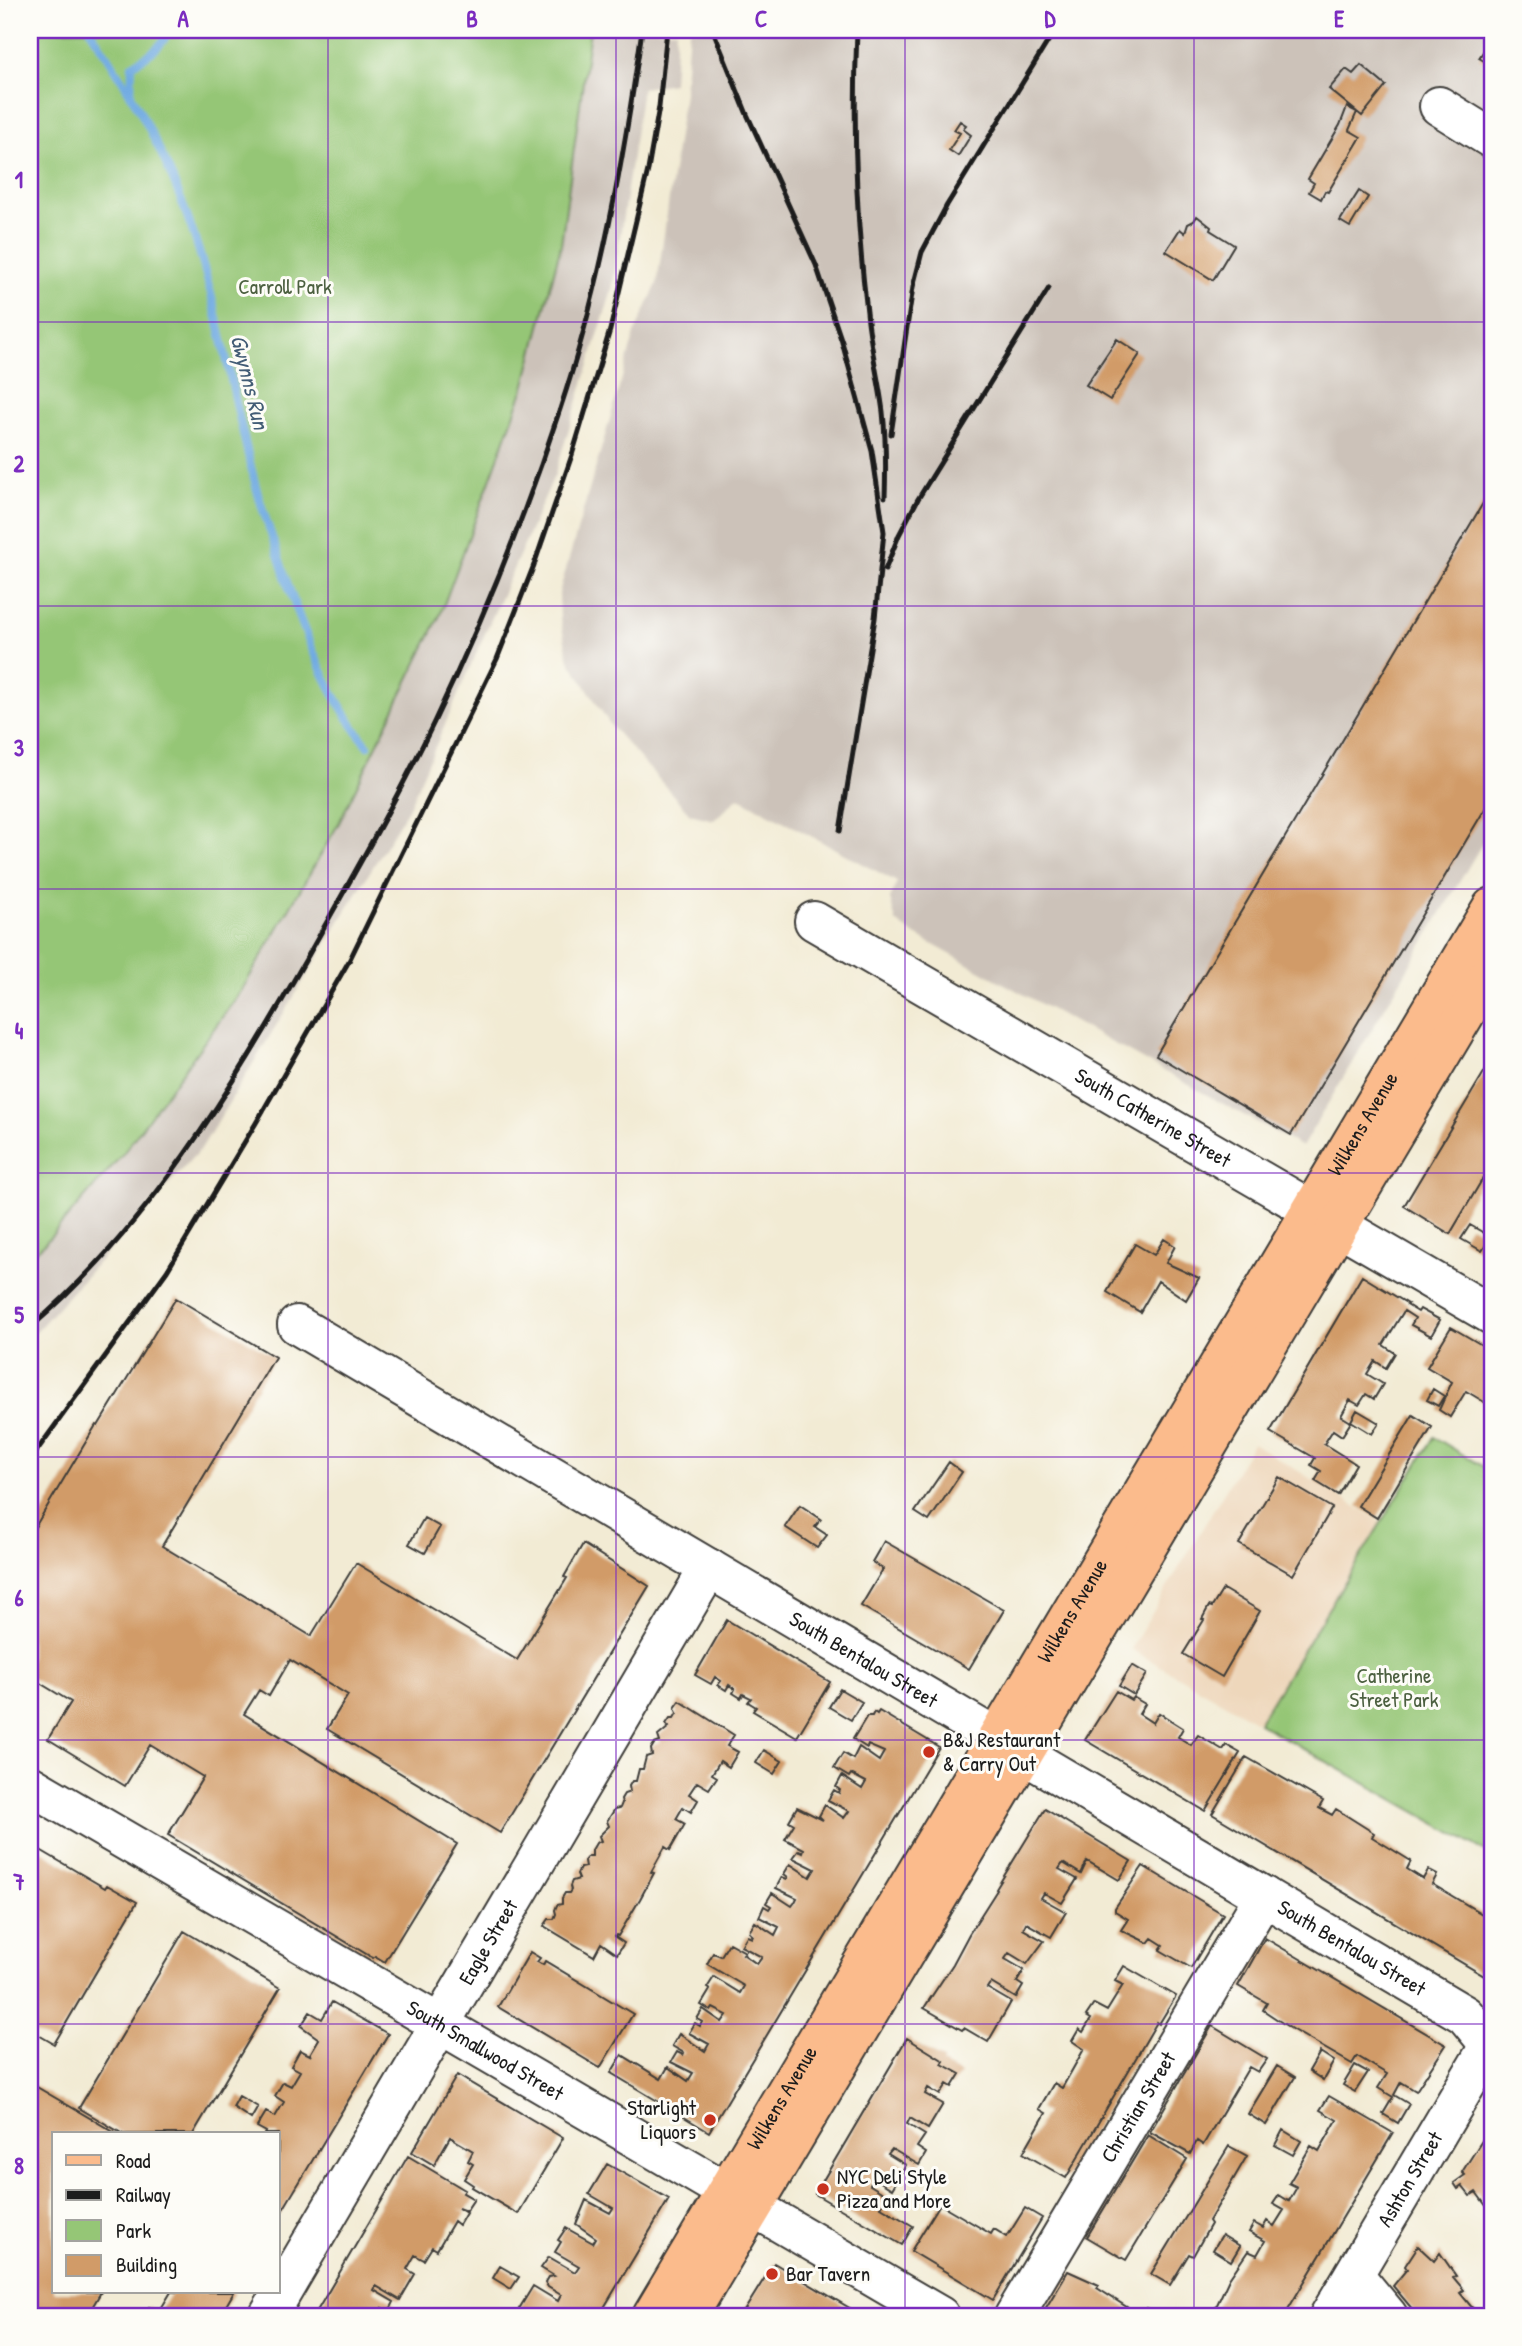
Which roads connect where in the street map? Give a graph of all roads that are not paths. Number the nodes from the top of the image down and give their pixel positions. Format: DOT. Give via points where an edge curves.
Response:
graph roads {
  1 [pos="1439,106"];
  2 [pos="1492,139"];
  3 [pos="1492,907"];
  4 [pos="814,921"];
  5 [pos="1492,970"];
  6 [pos="1325,1218"];
  7 [pos="1492,1315"];
  8 [pos="297,1325"];
  9 [pos="709,1568"];
  10 [pos="1011,1746"];
  11 [pos="30,1785"];
  12 [pos="1264,1896"];
  13 [pos="440,2025"];
  14 [pos="1491,2044"];
  15 [pos="740,2200"];
  16 [pos="1354,2275"];
  17 [pos="268,2316"];
  18 [pos="652,2316"];
  19 [pos="688,2316"];
  20 [pos="940,2316"];
  21 [pos="1014,2316"];
  22 [pos="1329,2316"];
  23 [pos="1388,2316"];
  1 -- 2 [label="street"];
  3 -- 6 [label="main road, Wilkens Avenue"];
  4 -- 6 [label="street, South Catherine Street"];
  5 -- 6 [label="main road, Wilkens Avenue"];
  6 -- 7 [label="street, South Catherine Street"];
  6 -- 10 [label="main road, Wilkens Avenue"];
  8 -- 9 [label="street, South Bentalou Street"];
  9 -- 10 [label="street, South Bentalou Street"];
  9 -- 13 [label="street, Eagle Street"];
  10 -- 12 [label="street, South Bentalou Street"];
  10 -- 15 [label="main road, Wilkens Avenue"];
  11 -- 13 [label="street, South Smallwood Street"];
  12 -- 14 [label="street, South Bentalou Street" via="1465,2015"];
  12 -- 21 [label="street, Christian Street"];
  13 -- 15 [label="street, South Smallwood Street"];
  13 -- 17 [label="street, Eagle Street"];
  14 -- 16 [label="street, Ashton Street"];
  15 -- 18 [label="main road, Wilkens Avenue"];
  15 -- 19 [label="main road, Wilkens Avenue"];
  15 -- 20 [label="street, South Smallwood Street"];
  16 -- 22 [label="street, Ashton Street"];
  16 -- 23 [label="street"];
}
